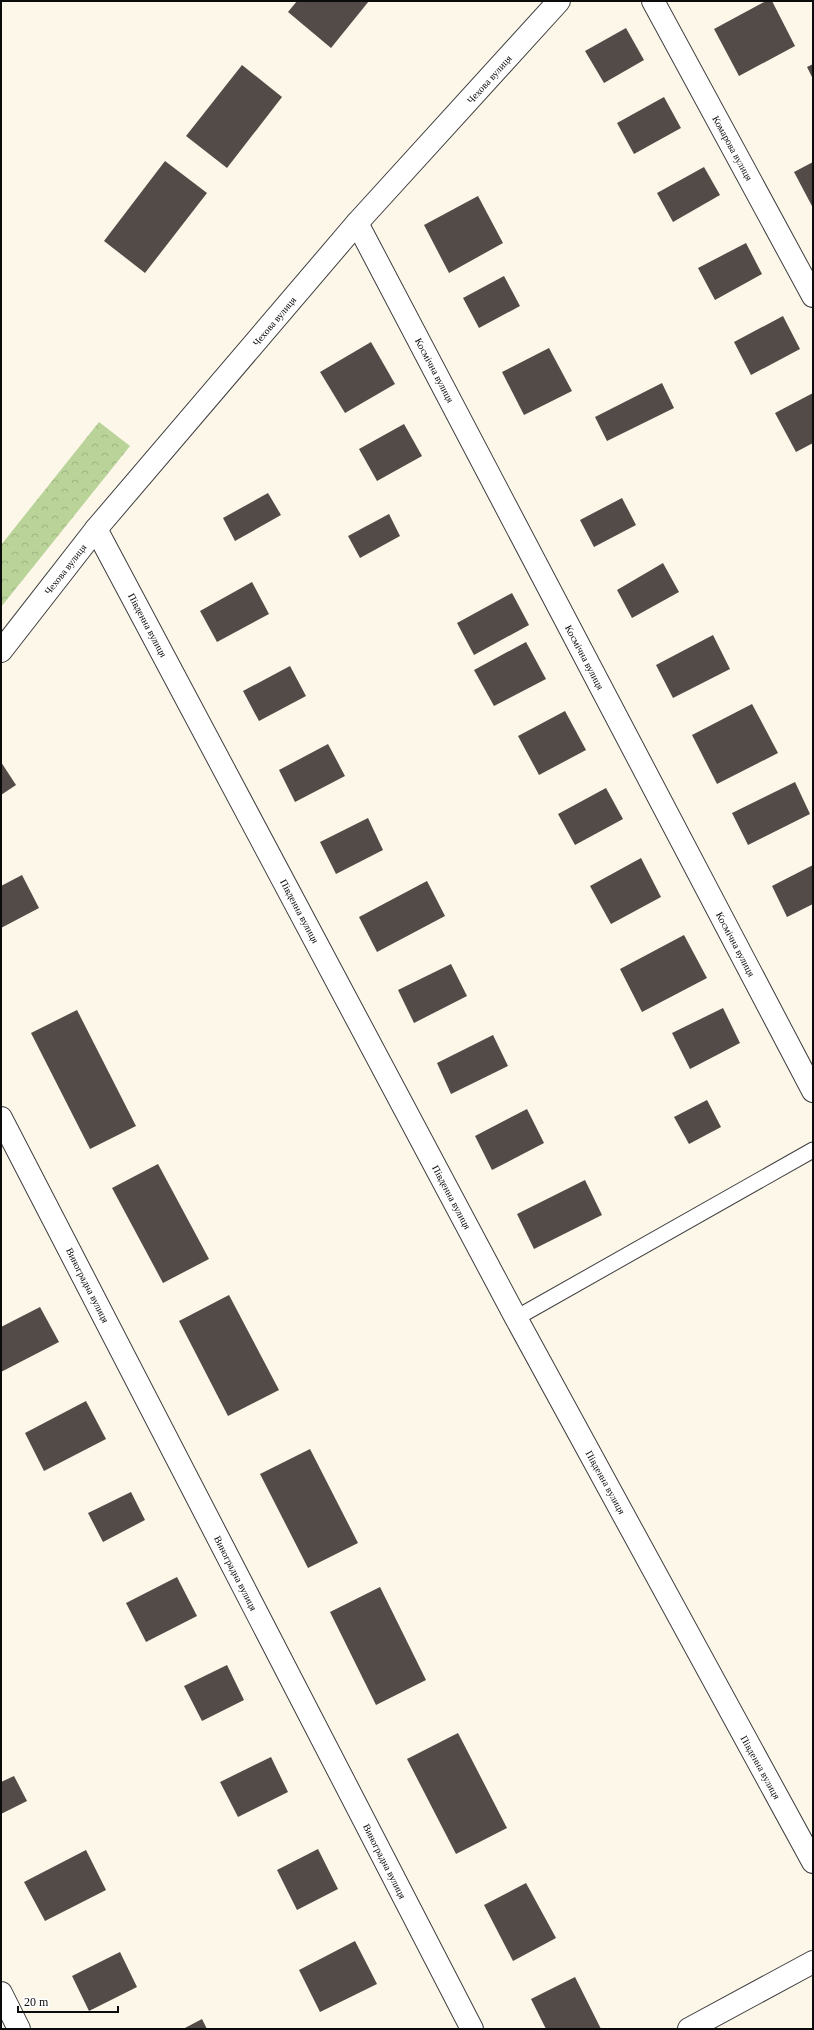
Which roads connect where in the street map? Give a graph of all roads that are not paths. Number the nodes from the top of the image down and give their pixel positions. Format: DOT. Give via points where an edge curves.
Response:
graph roads {
  1 [pos="559,1"];
  2 [pos="653,1"];
  3 [pos="357,223"];
  4 [pos="813,296"];
  5 [pos="96,529"];
  6 [pos="1,652"];
  7 [pos="813,1091"];
  8 [pos="1,1118"];
  9 [pos="813,1150"];
  10 [pos="516,1318"];
  11 [pos="813,1862"];
  12 [pos="813,1962"];
  13 [pos="1,1993"];
  14 [pos="19,2029"];
  15 [pos="472,2029"];
  16 [pos="689,2029"];
  1 -- 3 [label="street, Чехова вулиця"];
  2 -- 4 [label="street, Комарова вулиця"];
  3 -- 5 [label="street, Чехова вулиця"];
  3 -- 7 [label="street, Космічна вулиця"];
  5 -- 6 [label="street, Чехова вулиця"];
  5 -- 10 [label="street, Південна вулиця"];
  8 -- 15 [label="street, Виноградна вулиця"];
  9 -- 10 [label="lane"];
  10 -- 11 [label="street, Південна вулиця"];
  12 -- 16 [label="street"];
  13 -- 14 [label="street"];
}
